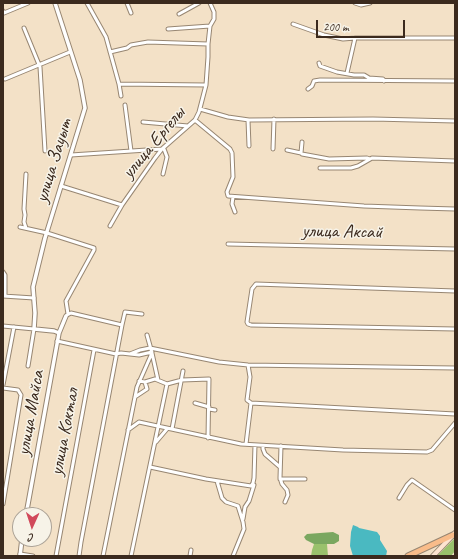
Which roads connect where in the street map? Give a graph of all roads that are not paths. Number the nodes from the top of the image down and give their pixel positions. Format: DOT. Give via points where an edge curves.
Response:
graph roads {
  1 [pos="28,3"];
  2 [pos="55,3"];
  3 [pos="87,3"];
  4 [pos="127,3"];
  5 [pos="199,3"];
  6 [pos="210,3"];
  7 [pos="355,3"];
  8 [pos="370,3"];
  9 [pos="3,10"];
  10 [pos="131,13"];
  11 [pos="179,14"];
  12 [pos="293,24"];
  13 [pos="210,26"];
  14 [pos="24,28"];
  15 [pos="168,29"];
  16 [pos="355,38"];
  17 [pos="455,38"];
  18 [pos="208,44"];
  19 [pos="70,52"];
  20 [pos="110,52"];
  21 [pos="319,63"];
  22 [pos="40,65"];
  23 [pos="347,73"];
  24 [pos="5,79"];
  25 [pos="384,81"];
  26 [pos="455,81"];
  27 [pos="119,84"];
  28 [pos="206,85"];
  29 [pos="308,89"];
  30 [pos="121,96"];
  31 [pos="125,105"];
  32 [pos="200,108"];
  33 [pos="274,119"];
  34 [pos="195,120"];
  35 [pos="248,120"];
  36 [pos="455,121"];
  37 [pos="143,122"];
  38 [pos="188,126"];
  39 [pos="302,142"];
  40 [pos="249,146"];
  41 [pos="163,149"];
  42 [pos="273,149"];
  43 [pos="287,150"];
  44 [pos="131,151"];
  45 [pos="45,152"];
  46 [pos="301,153"];
  47 [pos="70,155"];
  48 [pos="370,159"];
  49 [pos="455,161"];
  50 [pos="320,168"];
  51 [pos="26,174"];
  52 [pos="163,174"];
  53 [pos="61,186"];
  54 [pos="233,197"];
  55 [pos="122,205"];
  56 [pos="455,208"];
  57 [pos="235,212"];
  58 [pos="110,226"];
  59 [pos="20,227"];
  60 [pos="26,228"];
  61 [pos="46,233"];
  62 [pos="228,244"];
  63 [pos="455,249"];
  64 [pos="3,272"];
  65 [pos="455,291"];
  66 [pos="4,296"];
  67 [pos="34,298"];
  68 [pos="142,314"];
  69 [pos="67,315"];
  70 [pos="122,325"];
  71 [pos="3,326"];
  72 [pos="14,327"];
  73 [pos="34,329"];
  74 [pos="455,329"];
  75 [pos="59,333"];
  76 [pos="148,335"];
  77 [pos="57,341"];
  78 [pos="94,350"];
  79 [pos="151,351"];
  80 [pos="116,354"];
  81 [pos="248,365"];
  82 [pos="28,366"];
  83 [pos="455,368"];
  84 [pos="183,371"];
  85 [pos="158,380"];
  86 [pos="182,380"];
  87 [pos="139,381"];
  88 [pos="145,382"];
  89 [pos="167,384"];
  90 [pos="3,386"];
  91 [pos="135,397"];
  92 [pos="195,403"];
  93 [pos="251,403"];
  94 [pos="209,408"];
  95 [pos="215,410"];
  96 [pos="455,414"];
  97 [pos="130,419"];
  98 [pos="139,422"];
  99 [pos="455,423"];
  100 [pos="158,427"];
  101 [pos="167,429"];
  102 [pos="172,429"];
  103 [pos="128,430"];
  104 [pos="208,438"];
  105 [pos="155,443"];
  106 [pos="246,444"];
  107 [pos="255,445"];
  108 [pos="263,446"];
  109 [pos="281,446"];
  110 [pos="150,467"];
  111 [pos="280,467"];
  112 [pos="305,479"];
  113 [pos="280,480"];
  114 [pos="217,481"];
  115 [pos="254,481"];
  116 [pos="249,486"];
  117 [pos="253,487"];
  118 [pos="399,498"];
  119 [pos="286,502"];
  120 [pos="3,504"];
  121 [pos="238,506"];
  122 [pos="27,507"];
  123 [pos="245,507"];
  124 [pos="455,510"];
  125 [pos="243,522"];
  126 [pos="454,534"];
  127 [pos="191,550"];
  128 [pos="20,555"];
  129 [pos="33,556"];
  130 [pos="56,556"];
  131 [pos="79,556"];
  132 [pos="103,556"];
  133 [pos="131,556"];
  134 [pos="190,556"];
  135 [pos="233,556"];
  136 [pos="408,556"];
  137 [pos="433,556"];
  1 -- 9 [label="street" via="4,13"];
  2 -- 19 [label="street, улица Зауыт"];
  3 -- 20 [label="street" via="106,37"];
  4 -- 10 [label="street"];
  5 -- 11 [label="street"];
  6 -- 13 [label="street, улица Ергелы" via="214,12"];
  7 -- 8 [label="street"];
  12 -- 16 [label="street" via="324,35 343,39"];
  13 -- 15 [label="street"];
  13 -- 18 [label="street, улица Ергелы"];
  14 -- 22 [label="street"];
  16 -- 17 [label="street"];
  16 -- 23 [label="street"];
  18 -- 20 [label="street" via="148,42"];
  18 -- 28 [label="street, улица Ергелы"];
  19 -- 22 [label="street"];
  19 -- 47 [label="street, улица Зауыт" via="80,80 85,108"];
  20 -- 27 [label="street"];
  21 -- 23 [label="street" via="320,66"];
  22 -- 24 [label="street"];
  22 -- 45 [label="street"];
  23 -- 25 [label="street"];
  25 -- 26 [label="street"];
  25 -- 29 [label="street" via="320,80 314,81"];
  27 -- 28 [label="street"];
  27 -- 30 [label="street"];
  28 -- 32 [label="street, улица Ергелы"];
  31 -- 44 [label="street"];
  32 -- 34 [label="street, улица Ергелы"];
  32 -- 35 [label="street"];
  33 -- 35 [label="street"];
  33 -- 36 [label="street"];
  33 -- 42 [label="street"];
  34 -- 38 [label="street, улица Ергелы"];
  34 -- 54 [label="street" via="232,153 233,177 227,192 228,196"];
  35 -- 40 [label="street"];
  37 -- 38 [label="street"];
  38 -- 41 [label="street, улица Ергелы"];
  39 -- 46 [label="street"];
  41 -- 44 [label="street"];
  41 -- 52 [label="street" via="167,157"];
  41 -- 55 [label="street, улица Ергелы"];
  43 -- 46 [label="street"];
  44 -- 47 [label="street"];
  46 -- 48 [label="street" via="329,159"];
  47 -- 53 [label="street, улица Зауыт"];
  48 -- 49 [label="street"];
  48 -- 50 [label="street" via="351,168"];
  51 -- 60 [label="street"];
  53 -- 55 [label="street"];
  53 -- 61 [label="street, улица Зауыт"];
  54 -- 56 [label="street"];
  54 -- 57 [label="street"];
  55 -- 58 [label="street, улица Ергелы"];
  59 -- 60 [label="street"];
  60 -- 61 [label="street"];
  61 -- 67 [label="street, улица Зауыт" via="33,287"];
  61 -- 69 [label="street" via="92,247 94,250 66,301"];
  62 -- 63 [label="street, улица Аксай"];
  64 -- 66 [label="street" via="6,275"];
  65 -- 74 [label="street" via="256,284 252,289 247,322"];
  66 -- 67 [label="street"];
  67 -- 73 [label="street, улица Зауыт"];
  68 -- 70 [label="street" via="125,312"];
  69 -- 70 [label="street" via="71,313"];
  69 -- 75 [label="street, улица Майса"];
  70 -- 80 [label="street"];
  71 -- 72 [label="street"];
  72 -- 73 [label="street"];
  72 -- 90 [label="street"];
  73 -- 75 [label="street"];
  73 -- 82 [label="street"];
  75 -- 77 [label="street, улица Майса"];
  76 -- 79 [label="street"];
  77 -- 78 [label="street"];
  77 -- 122 [label="street, улица Майса"];
  78 -- 80 [label="street"];
  78 -- 130 [label="street, улица Коктал"];
  79 -- 80 [label="street"];
  79 -- 81 [label="street" via="156,348 175,354"];
  79 -- 85 [label="street"];
  79 -- 87 [label="street"];
  80 -- 131 [label="street"];
  81 -- 83 [label="street"];
  81 -- 93 [label="street" via="250,377 247,400"];
  84 -- 86 [label="street"];
  85 -- 88 [label="street"];
  85 -- 89 [label="street"];
  86 -- 89 [label="street"];
  86 -- 94 [label="street" via="209,379"];
  86 -- 102 [label="street"];
  87 -- 88 [label="street"];
  87 -- 91 [label="street"];
  88 -- 91 [label="street" via="147,389"];
  89 -- 100 [label="street"];
  90 -- 120 [label="street" via="18,390 20,396"];
  91 -- 97 [label="street"];
  92 -- 94 [label="street"];
  93 -- 96 [label="street"];
  93 -- 106 [label="street"];
  94 -- 95 [label="street"];
  94 -- 104 [label="street"];
  97 -- 98 [label="street"];
  97 -- 103 [label="street"];
  98 -- 100 [label="street"];
  98 -- 103 [label="street"];
  99 -- 109 [label="street" via="429,452"];
  100 -- 101 [label="street"];
  100 -- 105 [label="street"];
  101 -- 102 [label="street"];
  101 -- 105 [label="street"];
  102 -- 104 [label="street"];
  103 -- 132 [label="street"];
  104 -- 106 [label="street"];
  105 -- 110 [label="street"];
  106 -- 107 [label="street"];
  107 -- 108 [label="street"];
  107 -- 115 [label="street"];
  108 -- 109 [label="street"];
  108 -- 111 [label="street" via="265,454"];
  109 -- 111 [label="street"];
  110 -- 114 [label="street"];
  110 -- 133 [label="street"];
  111 -- 113 [label="street"];
  112 -- 113 [label="street"];
  113 -- 119 [label="street" via="287,490"];
  114 -- 116 [label="street"];
  114 -- 121 [label="street" via="223,500"];
  115 -- 116 [label="street"];
  115 -- 117 [label="street"];
  116 -- 117 [label="street"];
  117 -- 123 [label="street"];
  118 -- 124 [label="street" via="412,480"];
  121 -- 123 [label="street"];
  121 -- 125 [label="street"];
  123 -- 125 [label="street"];
  125 -- 135 [label="street" via="244,529"];
  126 -- 136 [label="highway"];
  126 -- 137 [label="main road"];
  127 -- 134 [label="street"];
  128 -- 129 [label="street"];
}
